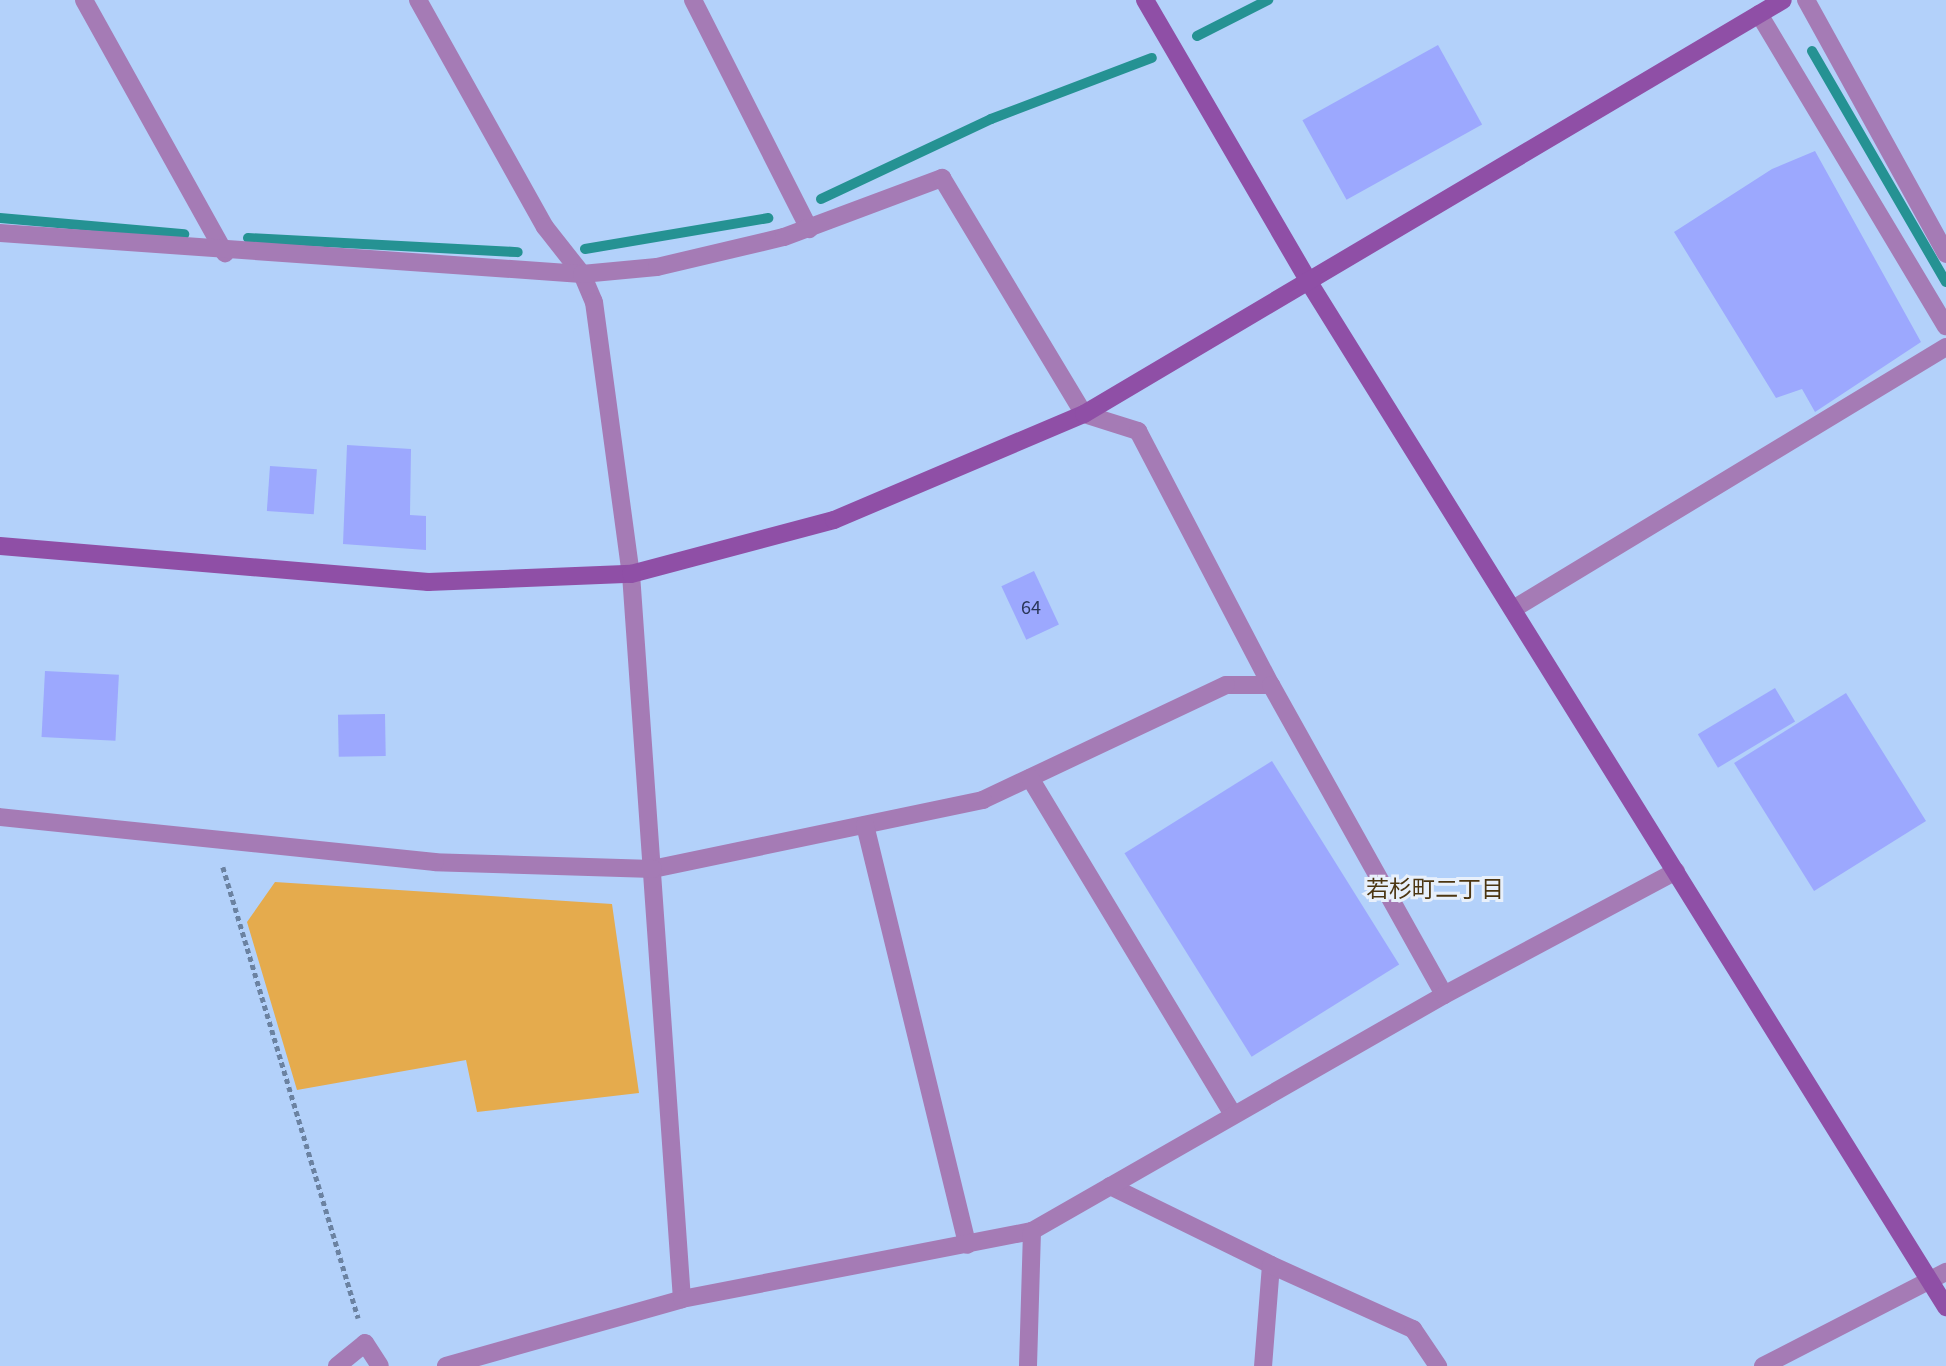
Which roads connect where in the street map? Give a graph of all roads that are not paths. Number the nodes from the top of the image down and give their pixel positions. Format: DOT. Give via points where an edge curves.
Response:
graph roads {
  1 [pos="84,0"];
  2 [pos="418,0"];
  3 [pos="693,0"];
  4 [pos="1145,0"];
  5 [pos="1783,0"];
  6 [pos="1806,0"];
  7 [pos="1759,14"];
  8 [pos="809,229"];
  9 [pos="0,233"];
  10 [pos="225,253"];
  11 [pos="1946,254"];
  12 [pos="582,274"];
  13 [pos="1310,284"];
  14 [pos="1946,326"];
  15 [pos="1946,347"];
  16 [pos="1084,414"];
  17 [pos="0,546"];
  18 [pos="631,573"];
  19 [pos="1515,608"];
  20 [pos="1271,685"];
  21 [pos="1030,778"];
  22 [pos="0,817"];
  23 [pos="865,825"];
  24 [pos="653,869"];
  25 [pos="1676,871"];
  26 [pos="1444,995"];
  27 [pos="1233,1115"];
  28 [pos="1110,1186"];
  29 [pos="1032,1231"];
  30 [pos="967,1245"];
  31 [pos="1270,1265"];
  32 [pos="1946,1272"];
  33 [pos="1929,1281"];
  34 [pos="682,1299"];
  35 [pos="1946,1307"];
  36 [pos="337,1366"];
  37 [pos="380,1366"];
  38 [pos="446,1366"];
  39 [pos="1028,1366"];
  40 [pos="1263,1366"];
  41 [pos="1438,1366"];
  42 [pos="1763,1366"];
  1 -- 10 [label="street"];
  2 -- 12 [label="street" via="545,227"];
  3 -- 8 [label="street"];
  4 -- 13 [label="street"];
  5 -- 7 [label="street"];
  6 -- 11 [label="street"];
  7 -- 13 [label="street"];
  7 -- 14 [label="street"];
  8 -- 12 [label="street" via="657,267"];
  8 -- 16 [label="street" via="942,178"];
  9 -- 10 [label="street"];
  10 -- 12 [label="street"];
  12 -- 18 [label="street" via="594,302"];
  13 -- 16 [label="street"];
  13 -- 19 [label="street"];
  15 -- 19 [label="street"];
  16 -- 18 [label="street" via="834,520"];
  16 -- 20 [label="street" via="1138,431"];
  17 -- 18 [label="street" via="428,582"];
  18 -- 24 [label="street"];
  19 -- 25 [label="street"];
  20 -- 21 [label="street" via="1226,685"];
  20 -- 26 [label="street"];
  21 -- 23 [label="street" via="983,800"];
  21 -- 27 [label="street"];
  22 -- 24 [label="street" via="435,862"];
  23 -- 24 [label="street"];
  23 -- 30 [label="street"];
  24 -- 34 [label="street"];
  25 -- 26 [label="street"];
  25 -- 33 [label="street"];
  26 -- 27 [label="street"];
  27 -- 28 [label="street"];
  28 -- 29 [label="street"];
  28 -- 31 [label="street"];
  29 -- 30 [label="street"];
  29 -- 39 [label="street"];
  30 -- 34 [label="street"];
  31 -- 40 [label="street"];
  31 -- 41 [label="street" via="1413,1329"];
  32 -- 33 [label="street"];
  33 -- 35 [label="street"];
  33 -- 42 [label="street"];
  34 -- 38 [label="street"];
  36 -- 37 [label="street" via="365,1343"];
}
